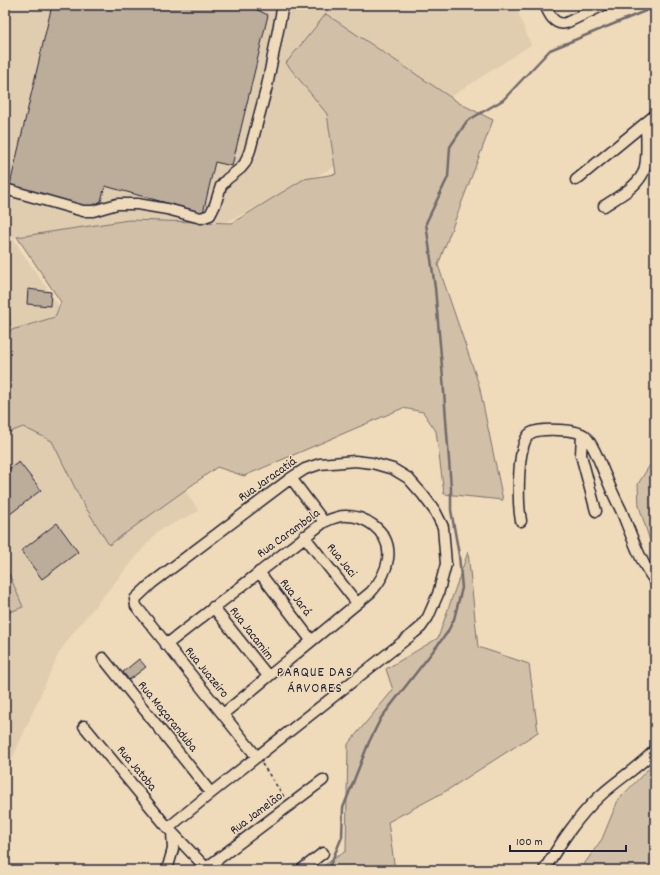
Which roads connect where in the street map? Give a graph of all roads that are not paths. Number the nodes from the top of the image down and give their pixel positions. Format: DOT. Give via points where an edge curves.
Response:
graph roads {
  1 [pos="283,5"];
  2 [pos="545,5"];
  3 [pos="598,6"];
  4 [pos="655,115"];
  5 [pos="646,126"];
  6 [pos="655,136"];
  7 [pos="576,180"];
  8 [pos="5,190"];
  9 [pos="604,206"];
  10 [pos="582,434"];
  11 [pos="291,478"];
  12 [pos="596,511"];
  13 [pos="520,521"];
  14 [pos="324,522"];
  15 [pos="304,536"];
  16 [pos="259,572"];
  17 [pos="655,581"];
  18 [pos="136,602"];
  19 [pos="357,603"];
  20 [pos="213,607"];
  21 [pos="311,640"];
  22 [pos="166,645"];
  23 [pos="103,658"];
  24 [pos="268,676"];
  25 [pos="223,714"];
  26 [pos="84,726"];
  27 [pos="655,750"];
  28 [pos="257,757"];
  29 [pos="323,780"];
  30 [pos="211,793"];
  31 [pos="170,830"];
  32 [pos="323,853"];
  33 [pos="207,869"];
  34 [pos="167,870"];
  35 [pos="300,870"];
  36 [pos="544,870"];
  1 -- 8 [label="street" via="267,86 250,150 241,168 221,186 216,205 210,215 205,218 195,217 137,204 117,204 93,211 83,211"];
  2 -- 3 [label="street" via="551,17 560,24"];
  4 -- 5 [label="street"];
  5 -- 6 [label="street"];
  5 -- 7 [label="street"];
  5 -- 9 [label="street" via="645,165 642,175 632,186"];
  10 -- 12 [label="street" via="581,455"];
  10 -- 13 [label="street" via="542,430 526,438 522,450 518,499"];
  10 -- 17 [label="street" via="596,454 636,546"];
  11 -- 14 [label="street"];
  11 -- 18 [label="street, Rua Jaracatiá" via="152,583"];
  11 -- 28 [label="street, Rua Jaracatiá" via="305,468 339,462 372,462 393,469 408,478 435,511 443,527 446,564 432,608 421,627"];
  14 -- 15 [label="street, Rua Carambola"];
  14 -- 19 [label="street, Rua Carambola" via="341,516 357,517 372,524 384,536 388,558 383,575 371,592"];
  15 -- 16 [label="street, Rua Carambola"];
  15 -- 19 [label="street, Rua Jaci"];
  16 -- 20 [label="street, Rua Carambola"];
  16 -- 21 [label="street, Rua Jará"];
  18 -- 22 [label="street, Rua Juazeiro"];
  19 -- 21 [label="street, Rua Carambola"];
  20 -- 22 [label="street, Rua Carambola"];
  20 -- 24 [label="street, Rua Jacamim"];
  21 -- 24 [label="street, Rua Carambola"];
  22 -- 25 [label="street, Rua Juazeiro"];
  23 -- 30 [label="street, Rua Maçaranduba"];
  24 -- 25 [label="street, Rua Carambola"];
  25 -- 28 [label="street, Rua Juazeiro"];
  26 -- 31 [label="street, Rua Jatoba"];
  27 -- 36 [label="street" via="600,796 585,812 557,848"];
  28 -- 30 [label="street, Rua Jaracatiá"];
  29 -- 33 [label="street, Rua Jamelão"];
  30 -- 31 [label="street, Rua Jaracatiá"];
  31 -- 33 [label="street, Rua Jatoba"];
  31 -- 34 [label="street" via="173,849"];
  32 -- 35 [label="street"];
}
